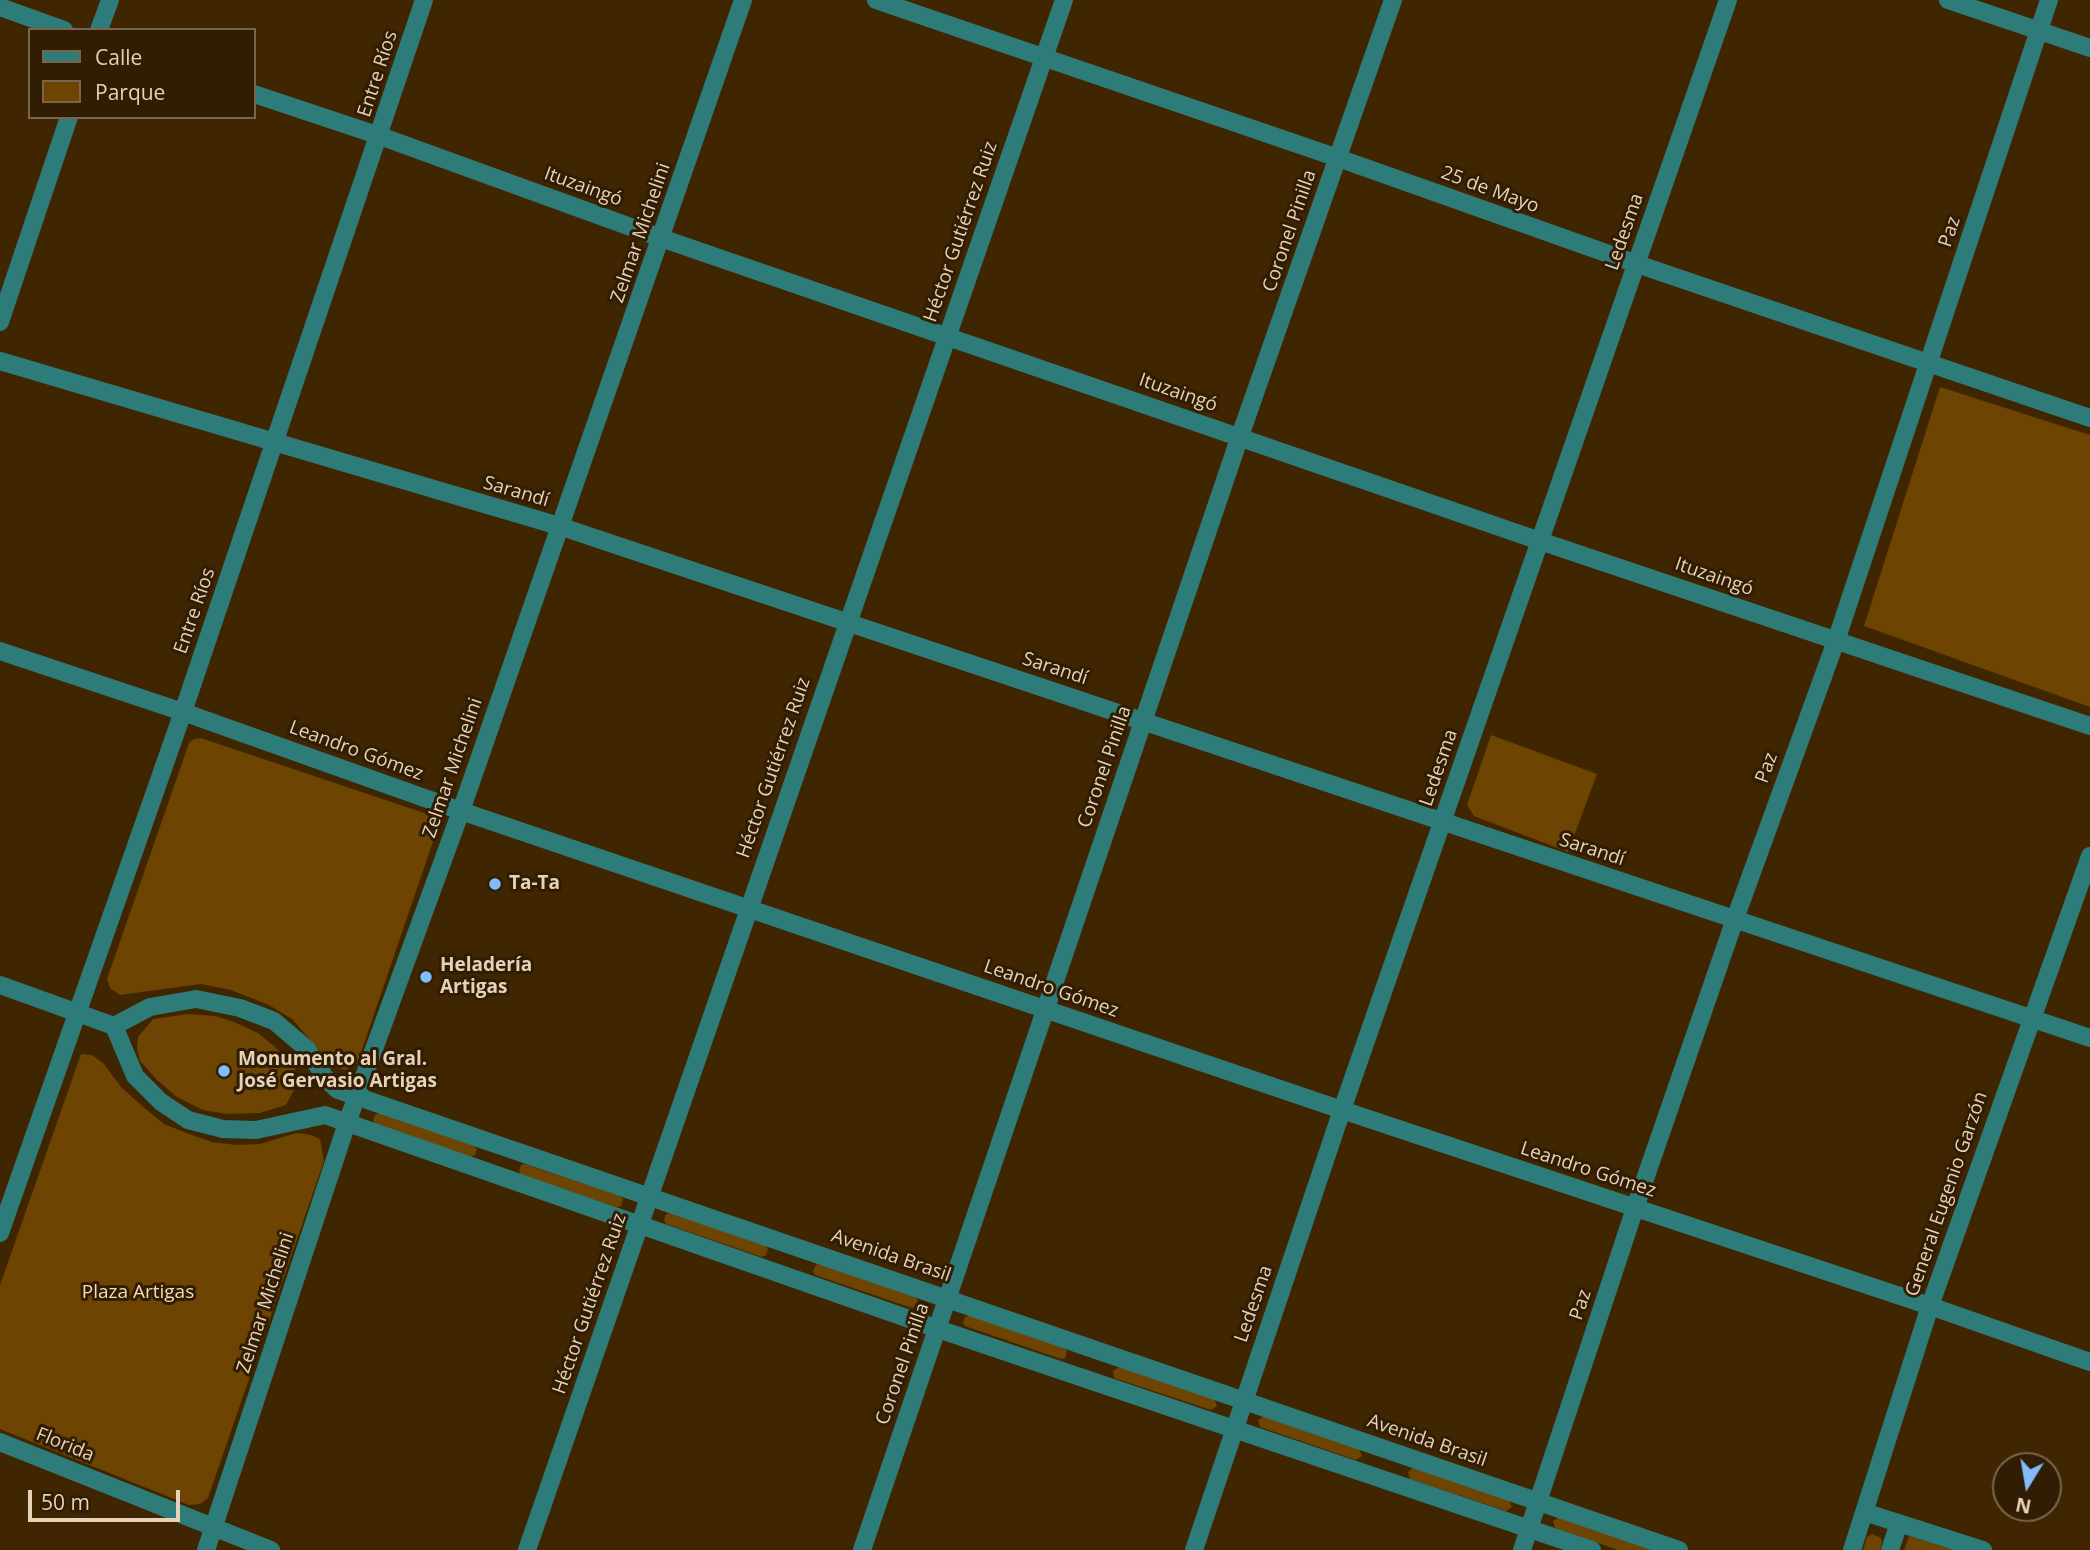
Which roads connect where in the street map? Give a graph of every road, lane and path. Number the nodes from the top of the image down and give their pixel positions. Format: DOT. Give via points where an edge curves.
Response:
graph roads {
  1 [pos="110,0"];
  2 [pos="424,0"];
  3 [pos="743,0"];
  4 [pos="876,0"];
  5 [pos="1064,0"];
  6 [pos="1393,0"];
  7 [pos="1728,0"];
  8 [pos="1948,0"];
  9 [pos="2049,0"];
  10 [pos="0,7"];
  11 [pos="58,28"];
  12 [pos="100,28"];
  13 [pos="2038,31"];
  14 [pos="2090,48"];
  15 [pos="1044,57"];
  16 [pos="256,95"];
  17 [pos="68,119"];
  18 [pos="380,136"];
  19 [pos="1338,158"];
  20 [pos="662,238"];
  21 [pos="1637,264"];
  22 [pos="0,322"];
  23 [pos="947,336"];
  24 [pos="0,361"];
  25 [pos="1929,363"];
  26 [pos="2090,418"];
  27 [pos="1240,436"];
  28 [pos="274,443"];
  29 [pos="559,526"];
  30 [pos="1540,541"];
  31 [pos="847,622"];
  32 [pos="1836,641"];
  33 [pos="0,651"];
  34 [pos="183,712"];
  35 [pos="1143,721"];
  36 [pos="2090,726"];
  37 [pos="461,811"];
  38 [pos="1442,823"];
  39 [pos="2090,856"];
  40 [pos="748,908"];
  41 [pos="1735,919"];
  42 [pos="0,985"];
  43 [pos="1045,1009"];
  44 [pos="76,1012"];
  45 [pos="2031,1018"];
  46 [pos="114,1026"];
  47 [pos="2090,1038"];
  48 [pos="357,1096"];
  49 [pos="1342,1110"];
  50 [pos="347,1123"];
  51 [pos="650,1196"];
  52 [pos="1635,1208"];
  53 [pos="639,1225"];
  54 [pos="0,1233"];
  55 [pos="948,1298"];
  56 [pos="1930,1306"];
  57 [pos="938,1329"];
  58 [pos="2090,1362"];
  59 [pos="1244,1400"];
  60 [pos="1234,1430"];
  61 [pos="0,1442"];
  62 [pos="1538,1501"];
  63 [pos="1864,1512"];
  64 [pos="1899,1523"];
  65 [pos="214,1527"];
  66 [pos="1529,1529"];
  67 [pos="206,1550"];
  68 [pos="271,1550"];
  69 [pos="527,1550"];
  70 [pos="863,1550"];
  71 [pos="1194,1550"];
  72 [pos="1522,1550"];
  73 [pos="1592,1550"];
  74 [pos="1679,1550"];
  75 [pos="1852,1550"];
  76 [pos="1890,1550"];
  77 [pos="1983,1550"];
  1 -- 12 [label="street"];
  2 -- 18 [label="street, Entre Ríos"];
  3 -- 20 [label="street, Zelmar Michelini"];
  4 -- 15 [label="street, 25 de Mayo"];
  5 -- 15 [label="street, Héctor Gutiérrez Ruiz"];
  6 -- 19 [label="street, Coronel Pinilla"];
  7 -- 21 [label="street, Ledesma"];
  8 -- 13 [label="street"];
  9 -- 13 [label="street, Paz"];
  10 -- 11 [label="street"];
  13 -- 14 [label="street"];
  13 -- 25 [label="street, Paz"];
  15 -- 19 [label="street, 25 de Mayo"];
  15 -- 23 [label="street, Héctor Gutiérrez Ruiz"];
  16 -- 18 [label="street, Ituzaingó"];
  17 -- 22 [label="street"];
  18 -- 20 [label="street, Ituzaingó"];
  18 -- 28 [label="street, Entre Ríos"];
  19 -- 21 [label="street, 25 de Mayo"];
  19 -- 27 [label="street, Coronel Pinilla"];
  20 -- 23 [label="street, Ituzaingó"];
  20 -- 29 [label="street, Zelmar Michelini"];
  21 -- 25 [label="street, 25 de Mayo"];
  21 -- 30 [label="street, Ledesma"];
  23 -- 27 [label="street, Ituzaingó"];
  23 -- 31 [label="street, Héctor Gutiérrez Ruiz"];
  24 -- 28 [label="street, Sarandí"];
  25 -- 26 [label="street, 25 de Mayo"];
  25 -- 32 [label="street, Paz"];
  27 -- 30 [label="street, Ituzaingó"];
  27 -- 35 [label="street, Coronel Pinilla"];
  28 -- 29 [label="street, Sarandí"];
  28 -- 34 [label="street, Entre Ríos"];
  29 -- 31 [label="street, Sarandí"];
  29 -- 37 [label="street, Zelmar Michelini"];
  30 -- 32 [label="street, Ituzaingó"];
  30 -- 38 [label="street, Ledesma"];
  31 -- 35 [label="street, Sarandí"];
  31 -- 40 [label="street, Héctor Gutiérrez Ruiz"];
  32 -- 36 [label="street, Ituzaingó"];
  32 -- 41 [label="street, Paz"];
  33 -- 34 [label="street, Leandro Gómez"];
  34 -- 37 [label="street, Leandro Gómez"];
  34 -- 44 [label="street, Entre Ríos"];
  35 -- 38 [label="street, Sarandí"];
  35 -- 43 [label="street, Coronel Pinilla"];
  37 -- 40 [label="street, Leandro Gómez"];
  37 -- 48 [label="street, Zelmar Michelini"];
  38 -- 41 [label="street, Sarandí"];
  38 -- 49 [label="street, Ledesma"];
  39 -- 45 [label="street, General Eugenio Garzón"];
  40 -- 43 [label="street, Leandro Gómez"];
  40 -- 51 [label="street, Héctor Gutiérrez Ruiz"];
  41 -- 45 [label="street, Sarandí"];
  41 -- 52 [label="street, Paz"];
  42 -- 44 [label="street"];
  43 -- 49 [label="street, Leandro Gómez"];
  43 -- 55 [label="street, Coronel Pinilla"];
  44 -- 46 [label="street"];
  44 -- 54 [label="street, Entre Ríos"];
  45 -- 47 [label="street, Sarandí"];
  45 -- 56 [label="street, General Eugenio Garzón"];
  46 -- 48 [label="street, Avenida Brasil" via="150,1007 196,999 240,1007 274,1021 307,1049 338,1090"];
  46 -- 50 [label="street" via="135,1076 188,1120 223,1129 256,1130 325,1115"];
  48 -- 50 [label="street, Zelmar Michelini"];
  48 -- 51 [label="street, Avenida Brasil"];
  49 -- 52 [label="street, Leandro Gómez"];
  49 -- 59 [label="street, Ledesma"];
  50 -- 53 [label="street"];
  50 -- 65 [label="street, Zelmar Michelini"];
  51 -- 53 [label="street, Héctor Gutiérrez Ruiz"];
  51 -- 55 [label="street, Avenida Brasil"];
  52 -- 56 [label="street, Leandro Gómez"];
  52 -- 62 [label="street, Paz"];
  53 -- 57 [label="street"];
  53 -- 69 [label="street, Héctor Gutiérrez Ruiz"];
  55 -- 57 [label="street, Coronel Pinilla"];
  55 -- 59 [label="street, Avenida Brasil"];
  56 -- 58 [label="street, Leandro Gómez"];
  56 -- 63 [label="street, General Eugenio Garzón"];
  57 -- 60 [label="street"];
  57 -- 70 [label="street, Coronel Pinilla"];
  59 -- 60 [label="street, Ledesma"];
  59 -- 62 [label="street, Avenida Brasil"];
  60 -- 66 [label="street"];
  60 -- 71 [label="street, Ledesma"];
  61 -- 65 [label="street, Florida"];
  62 -- 66 [label="street, Paz"];
  62 -- 74 [label="street, Avenida Brasil"];
  63 -- 64 [label="street"];
  63 -- 75 [label="street, General Eugenio Garzón"];
  64 -- 76 [label="street"];
  64 -- 77 [label="street"];
  65 -- 67 [label="street, Zelmar Michelini"];
  65 -- 68 [label="street, Florida"];
  66 -- 72 [label="street, Paz"];
  66 -- 73 [label="street"];
}
